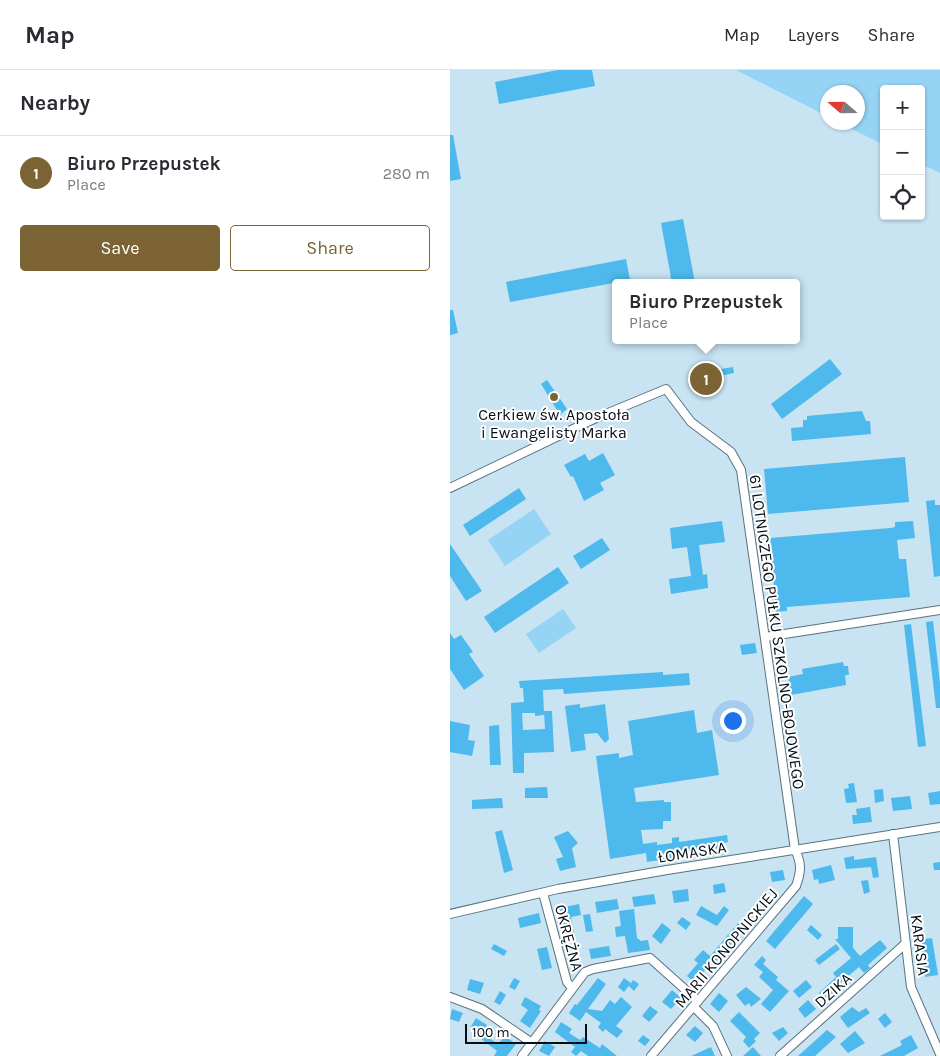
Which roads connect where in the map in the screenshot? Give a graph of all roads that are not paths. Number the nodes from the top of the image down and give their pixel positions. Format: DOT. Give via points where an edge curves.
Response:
graph roads {
  1 [pos="450,488"];
  2 [pos="940,610"];
  3 [pos="765,637"];
  4 [pos="940,827"];
  5 [pos="893,834"];
  6 [pos="795,850"];
  7 [pos="543,893"];
  8 [pos="450,914"];
  9 [pos="905,944"];
  10 [pos="572,988"];
  11 [pos="450,997"];
  12 [pos="696,1004"];
  13 [pos="532,1043"];
  14 [pos="940,1054"];
  15 [pos="522,1056"];
  16 [pos="651,1056"];
  17 [pos="726,1056"];
  18 [pos="780,1056"];
  1 -- 3 [label="street, 61 LOTNICZEGO PUŁKU SZKOLNO-BOJOWEGO" via="596,418 666,389 691,422 731,452 741,470"];
  2 -- 3 [label="street"];
  3 -- 6 [label="street, 61 LOTNICZEGO PUŁKU SZKOLNO-BOJOWEGO"];
  4 -- 5 [label="street, ŁOMASKA"];
  5 -- 6 [label="street, ŁOMASKA"];
  5 -- 9 [label="street, KARASIA"];
  6 -- 7 [label="street, ŁOMASKA"];
  6 -- 12 [label="street, MARII KONOPNICKIEJ" via="801,860 796,886"];
  7 -- 8 [label="street, ŁOMASKA"];
  7 -- 10 [label="street, OKRĘŻNA" via="567,982"];
  9 -- 14 [label="street, KARASIA" via="911,987"];
  9 -- 18 [label="street, DZIKA"];
  10 -- 12 [label="street, OKRĘŻNA" via="585,972 650,958"];
  10 -- 13 [label="street, OKRĘŻNA"];
  11 -- 13 [label="street" via="482,1009"];
  12 -- 16 [label="street, MARII KONOPNICKIEJ"];
  12 -- 17 [label="street" via="713,1026"];
  13 -- 15 [label="street, OKRĘŻNA"];
}
